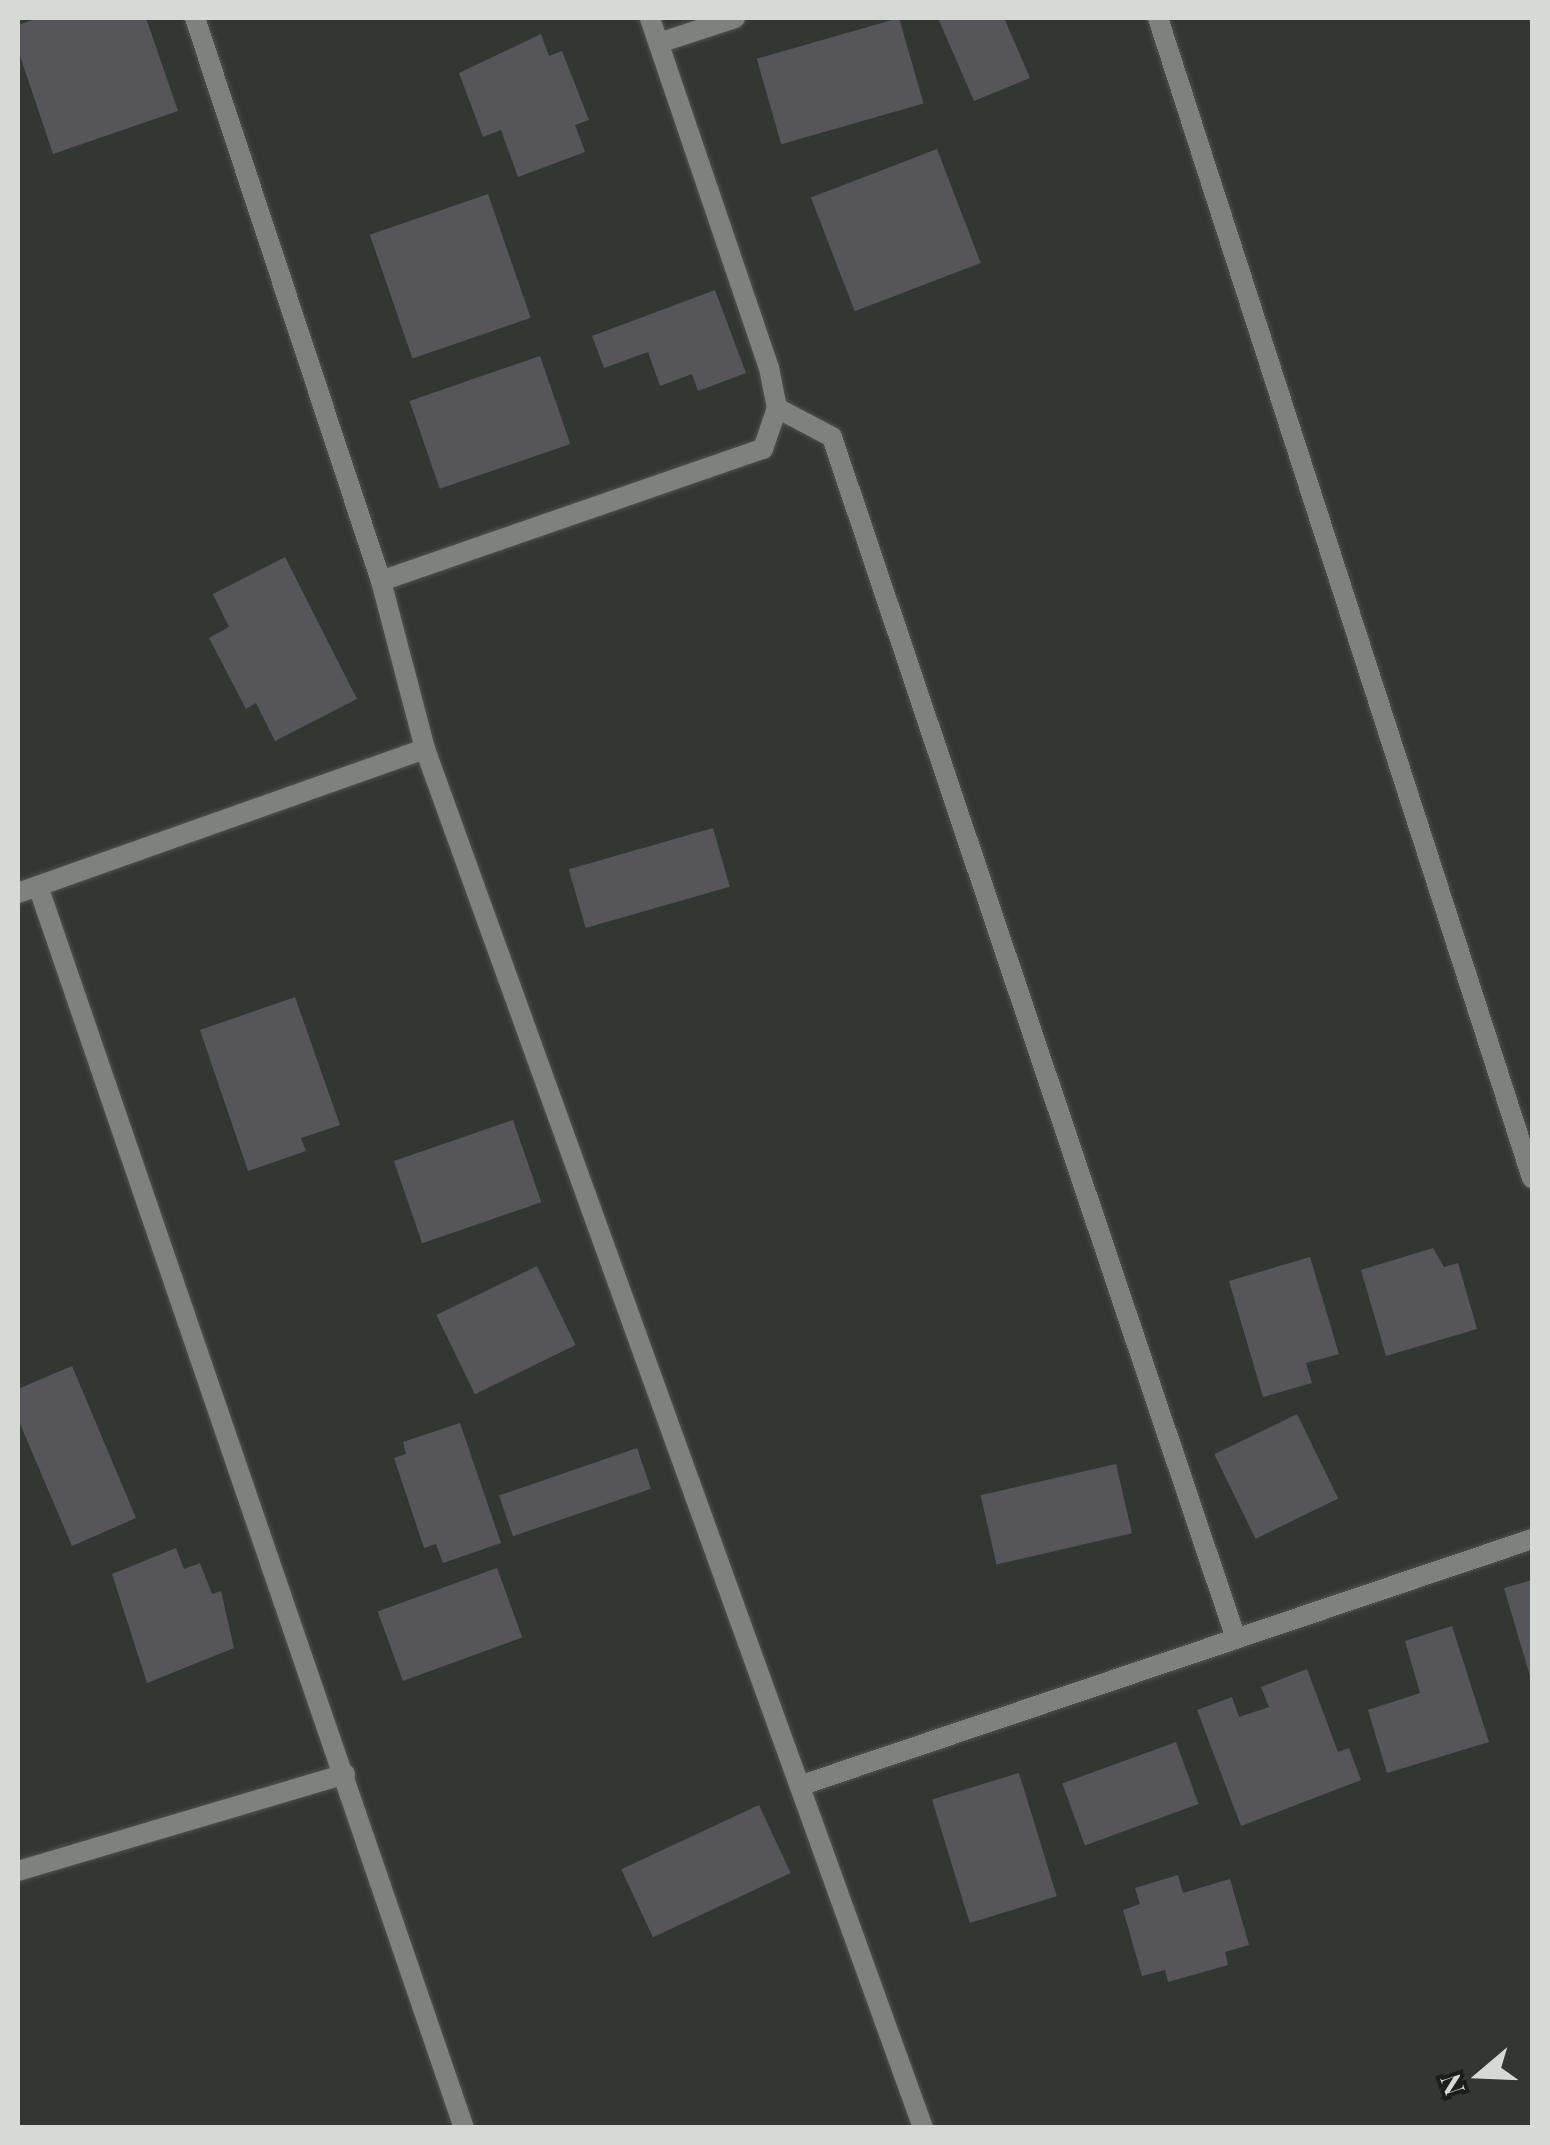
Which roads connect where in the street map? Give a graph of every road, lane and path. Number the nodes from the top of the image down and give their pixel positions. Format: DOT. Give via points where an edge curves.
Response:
graph roads {
  1 [pos="195,18"];
  2 [pos="650,18"];
  3 [pos="735,18"];
  4 [pos="1158,18"];
  5 [pos="658,43"];
  6 [pos="777,408"];
  7 [pos="381,580"];
  8 [pos="425,749"];
  9 [pos="28,889"];
  10 [pos="1532,1178"];
  11 [pos="1532,1540"];
  12 [pos="1236,1639"];
  13 [pos="345,1774"];
  14 [pos="805,1784"];
  15 [pos="18,1870"];
  16 [pos="464,2128"];
  17 [pos="923,2128"];
  1 -- 7 [label="street"];
  2 -- 5 [label="street"];
  3 -- 5 [label="street"];
  4 -- 10 [label="street"];
  5 -- 6 [label="street"];
  6 -- 7 [label="street" via="763,449"];
  6 -- 12 [label="street" via="832,436"];
  7 -- 8 [label="street"];
  8 -- 9 [label="street"];
  8 -- 14 [label="street"];
  9 -- 13 [label="street"];
  11 -- 12 [label="street"];
  12 -- 14 [label="street"];
  13 -- 15 [label="street"];
  13 -- 16 [label="street"];
  14 -- 17 [label="street"];
}
